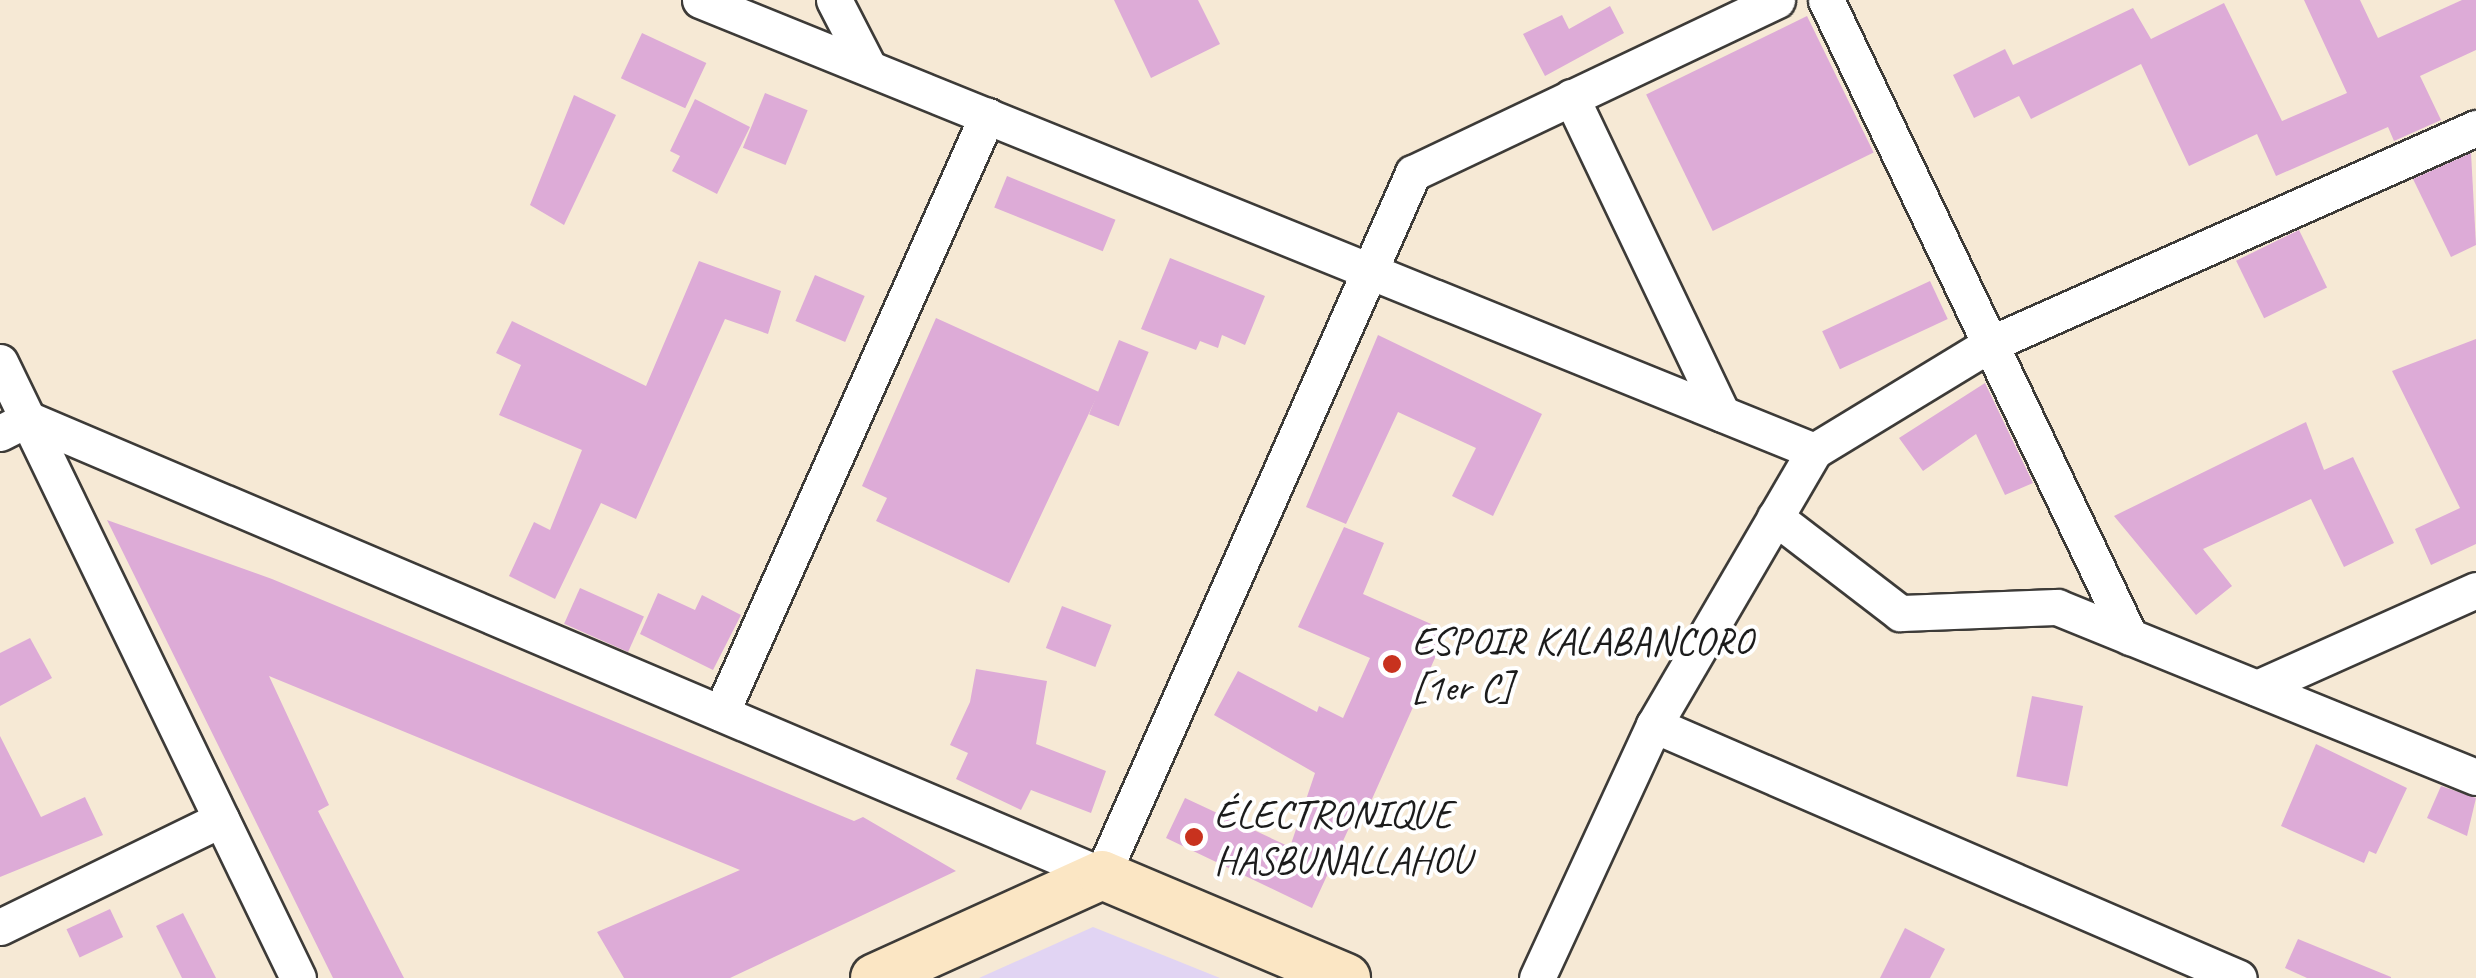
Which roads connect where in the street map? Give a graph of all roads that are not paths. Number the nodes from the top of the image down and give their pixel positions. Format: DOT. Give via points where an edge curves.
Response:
graph roads {
  1 [pos="700,0"];
  2 [pos="834,0"];
  3 [pos="1776,0"];
  4 [pos="1826,0"];
  5 [pos="869,68"];
  6 [pos="1572,98"];
  7 [pos="987,116"];
  8 [pos="2476,128"];
  9 [pos="1369,272"];
  10 [pos="1990,344"];
  11 [pos="0,362"];
  12 [pos="1722,414"];
  13 [pos="14,426"];
  14 [pos="1814,451"];
  15 [pos="1776,517"];
  16 [pos="2476,590"];
  17 [pos="2130,637"];
  18 [pos="2257,688"];
  19 [pos="721,713"];
  20 [pos="1654,725"];
  21 [pos="2476,778"];
  22 [pos="221,818"];
  23 [pos="1102,875"];
  24 [pos="0,927"];
  25 [pos="298,978"];
  26 [pos="876,978"];
  27 [pos="1346,978"];
  28 [pos="1537,978"];
  29 [pos="2238,978"];
  1 -- 5 [label="street"];
  2 -- 5 [label="street"];
  3 -- 6 [label="street"];
  4 -- 10 [label="street"];
  5 -- 7 [label="street"];
  6 -- 9 [label="street" via="1413,173"];
  6 -- 12 [label="street"];
  7 -- 9 [label="street"];
  7 -- 19 [label="street"];
  8 -- 10 [label="street"];
  9 -- 12 [label="street"];
  9 -- 23 [label="street"];
  10 -- 14 [label="street"];
  10 -- 17 [label="street"];
  11 -- 13 [label="street"];
  12 -- 14 [label="street"];
  13 -- 19 [label="street"];
  13 -- 22 [label="street"];
  14 -- 15 [label="street"];
  15 -- 17 [label="street" via="1900,614 2057,607"];
  15 -- 20 [label="street"];
  16 -- 18 [label="street"];
  17 -- 18 [label="street"];
  18 -- 21 [label="street"];
  19 -- 23 [label="street"];
  20 -- 28 [label="street"];
  20 -- 29 [label="street"];
  22 -- 24 [label="street"];
  22 -- 25 [label="street"];
  23 -- 26 [label="main road"];
  23 -- 27 [label="main road"];
}
